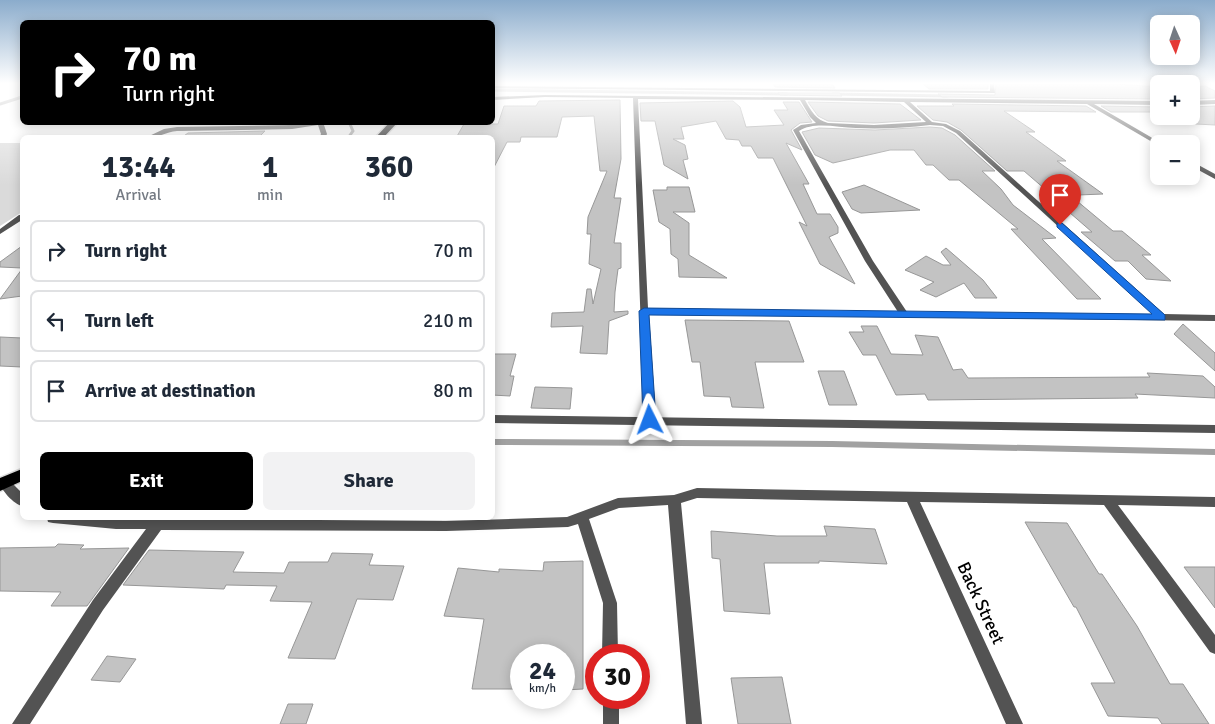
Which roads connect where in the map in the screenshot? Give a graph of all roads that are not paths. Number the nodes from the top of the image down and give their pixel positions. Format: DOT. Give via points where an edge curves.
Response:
graph roads {
  1 [pos="637,117"];
  2 [pos="814,117"];
  3 [pos="922,117"];
  4 [pos="1113,117"];
  5 [pos="824,124"];
  6 [pos="930,124"];
  7 [pos="306,125"];
  8 [pos="392,125"];
  9 [pos="155,135"];
  10 [pos="381,135"];
  11 [pos="1150,139"];
  12 [pos="1200,168"];
  13 [pos="1215,177"];
  14 [pos="20,218"];
  15 [pos="0,232"];
  16 [pos="644,311"];
  17 [pos="904,314"];
  18 [pos="1162,318"];
  19 [pos="1215,318"];
  20 [pos="495,418"];
  21 [pos="650,420"];
  22 [pos="1215,429"];
  23 [pos="20,476"];
  24 [pos="3,484"];
  25 [pos="20,498"];
  26 [pos="912,498"];
  27 [pos="674,500"];
  28 [pos="1109,502"];
  29 [pos="1215,502"];
  30 [pos="582,517"];
  31 [pos="74,520"];
  32 [pos="157,524"];
  33 [pos="610,644"];
  34 [pos="1215,647"];
  35 [pos="611,709"];
  36 [pos="20,724"];
  37 [pos="611,724"];
  38 [pos="694,724"];
  39 [pos="1015,724"];
  1 -- 16 [label="street"];
  2 -- 5 [label="street"];
  3 -- 6 [label="street"];
  4 -- 11 [label="street"];
  5 -- 6 [label="street"];
  5 -- 17 [label="street" via="796,130 869,261"];
  6 -- 18 [label="street" via="958,132"];
  7 -- 9 [label="street" via="177,129"];
  8 -- 10 [label="main road"];
  12 -- 13 [label="street"];
  14 -- 15 [label="street"];
  16 -- 17 [label="street"];
  16 -- 21 [label="street"];
  17 -- 18 [label="street"];
  18 -- 19 [label="street"];
  20 -- 21 [label="street"];
  21 -- 22 [label="street"];
  23 -- 24 [label="main road"];
  24 -- 25 [label="street"];
  26 -- 27 [label="street" via="697,493"];
  26 -- 28 [label="street"];
  26 -- 39 [label="street, Back Street"];
  27 -- 30 [label="street" via="618,503"];
  27 -- 38 [label="street"];
  28 -- 29 [label="street"];
  28 -- 34 [label="street"];
  30 -- 32 [label="street" via="568,522 446,526"];
  30 -- 33 [label="street" via="610,603"];
  31 -- 32 [label="street"];
  32 -- 36 [label="street" via="98,605"];
  35 -- 37 [label="street"];
}
